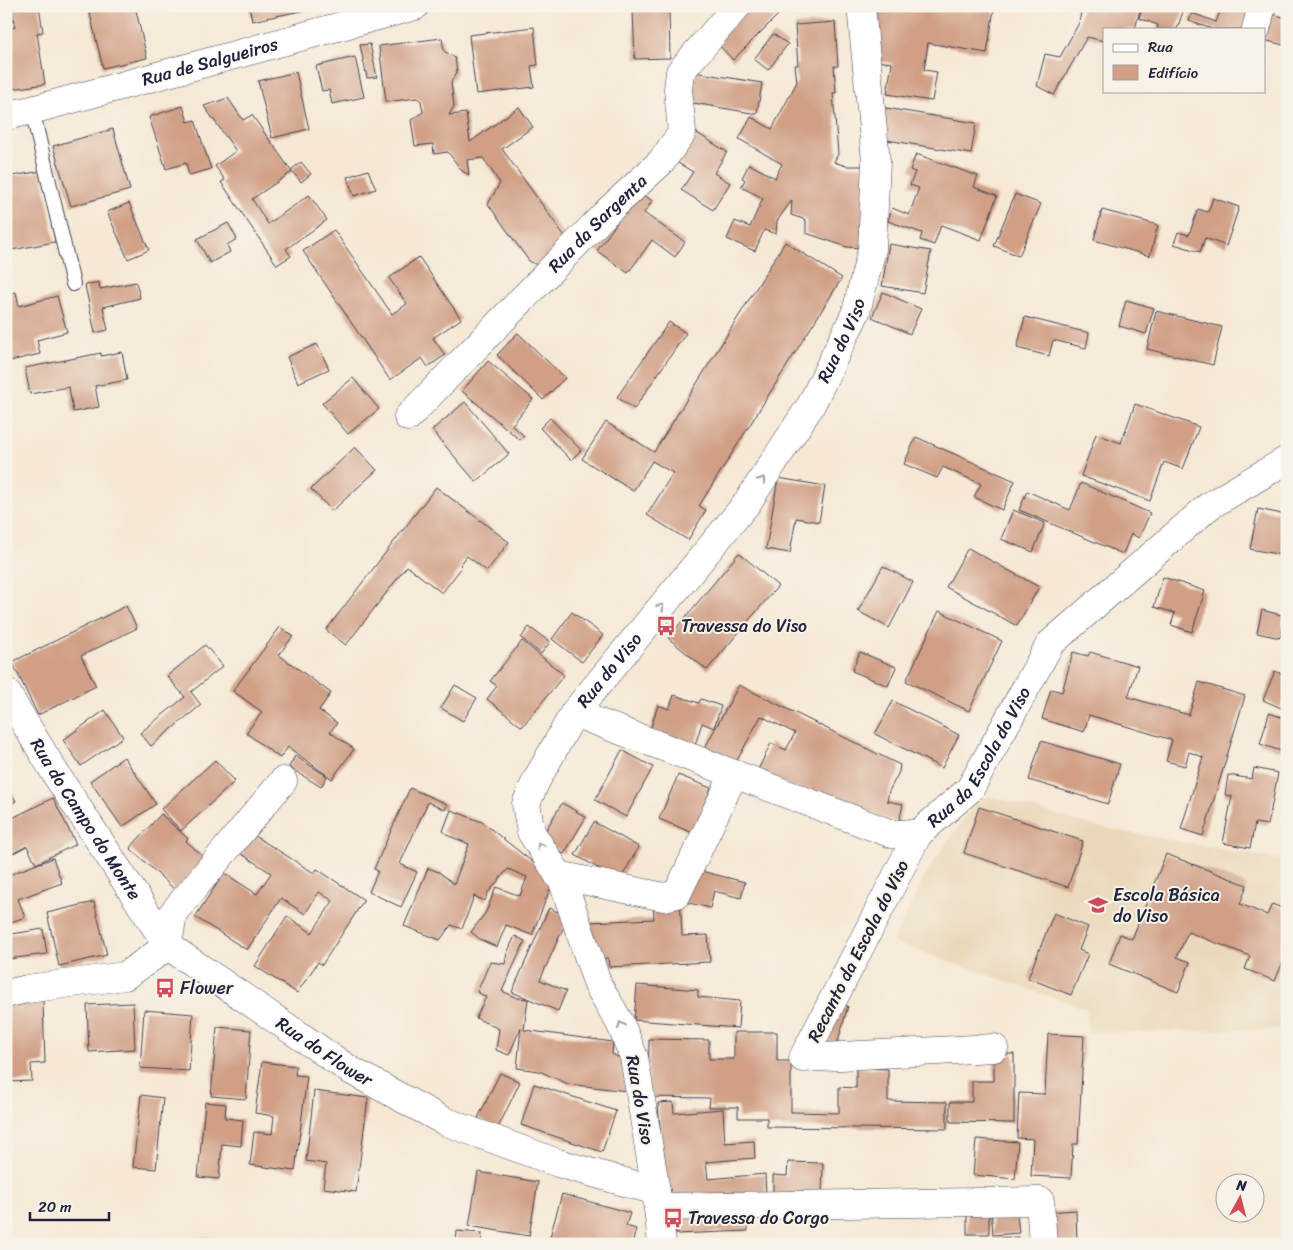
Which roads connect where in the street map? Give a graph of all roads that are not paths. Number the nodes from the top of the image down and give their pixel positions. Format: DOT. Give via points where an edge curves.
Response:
graph roads {
  1 [pos="415,6"];
  2 [pos="737,6"];
  3 [pos="861,6"];
  4 [pos="1262,6"];
  5 [pos="1256,28"];
  6 [pos="32,110"];
  7 [pos="6,116"];
  8 [pos="73,284"];
  9 [pos="408,417"];
  10 [pos="1287,460"];
  11 [pos="6,692"];
  12 [pos="574,713"];
  13 [pos="734,774"];
  14 [pos="283,781"];
  15 [pos="918,834"];
  16 [pos="558,875"];
  17 [pos="168,946"];
  18 [pos="6,994"];
  19 [pos="994,1048"];
  20 [pos="657,1199"];
  21 [pos="662,1244"];
  22 [pos="1043,1244"];
  1 -- 6 [label="street, Rua de Salgueiros"];
  2 -- 9 [label="street, Rua da Sargenta" via="680,72 678,89 682,133 662,162 607,212"];
  12 -- 3 [label="street, Rua do Viso, one-way" via="747,503 811,405 856,312 872,248 876,161"];
  4 -- 5 [label="street"];
  6 -- 7 [label="street, Rua de Salgueiros"];
  6 -- 8 [label="lane"];
  10 -- 15 [label="street, Rua da Escola do Viso" via="1209,506 1050,644 970,789"];
  11 -- 17 [label="street, Rua do Campo do Monte"];
  12 -- 13 [label="street, Rua da Escola do Viso"];
  16 -- 12 [label="street, Rua do Viso, one-way" via="531,832 526,804"];
  13 -- 15 [label="street, Rua da Escola do Viso" via="892,834"];
  13 -- 16 [label="street" via="677,894 664,897"];
  14 -- 17 [label="street" via="173,913"];
  15 -- 19 [label="street, Recanto da Escola do Viso" via="803,1058"];
  20 -- 16 [label="street, Rua do Viso, one-way" via="634,1056 598,985"];
  17 -- 18 [label="street" via="125,976 26,988"];
  17 -- 20 [label="street, Rua do Flower" via="350,1070 444,1122"];
  20 -- 21 [label="street, Rua do Viso"];
  20 -- 22 [label="street" via="1040,1201"];
}
